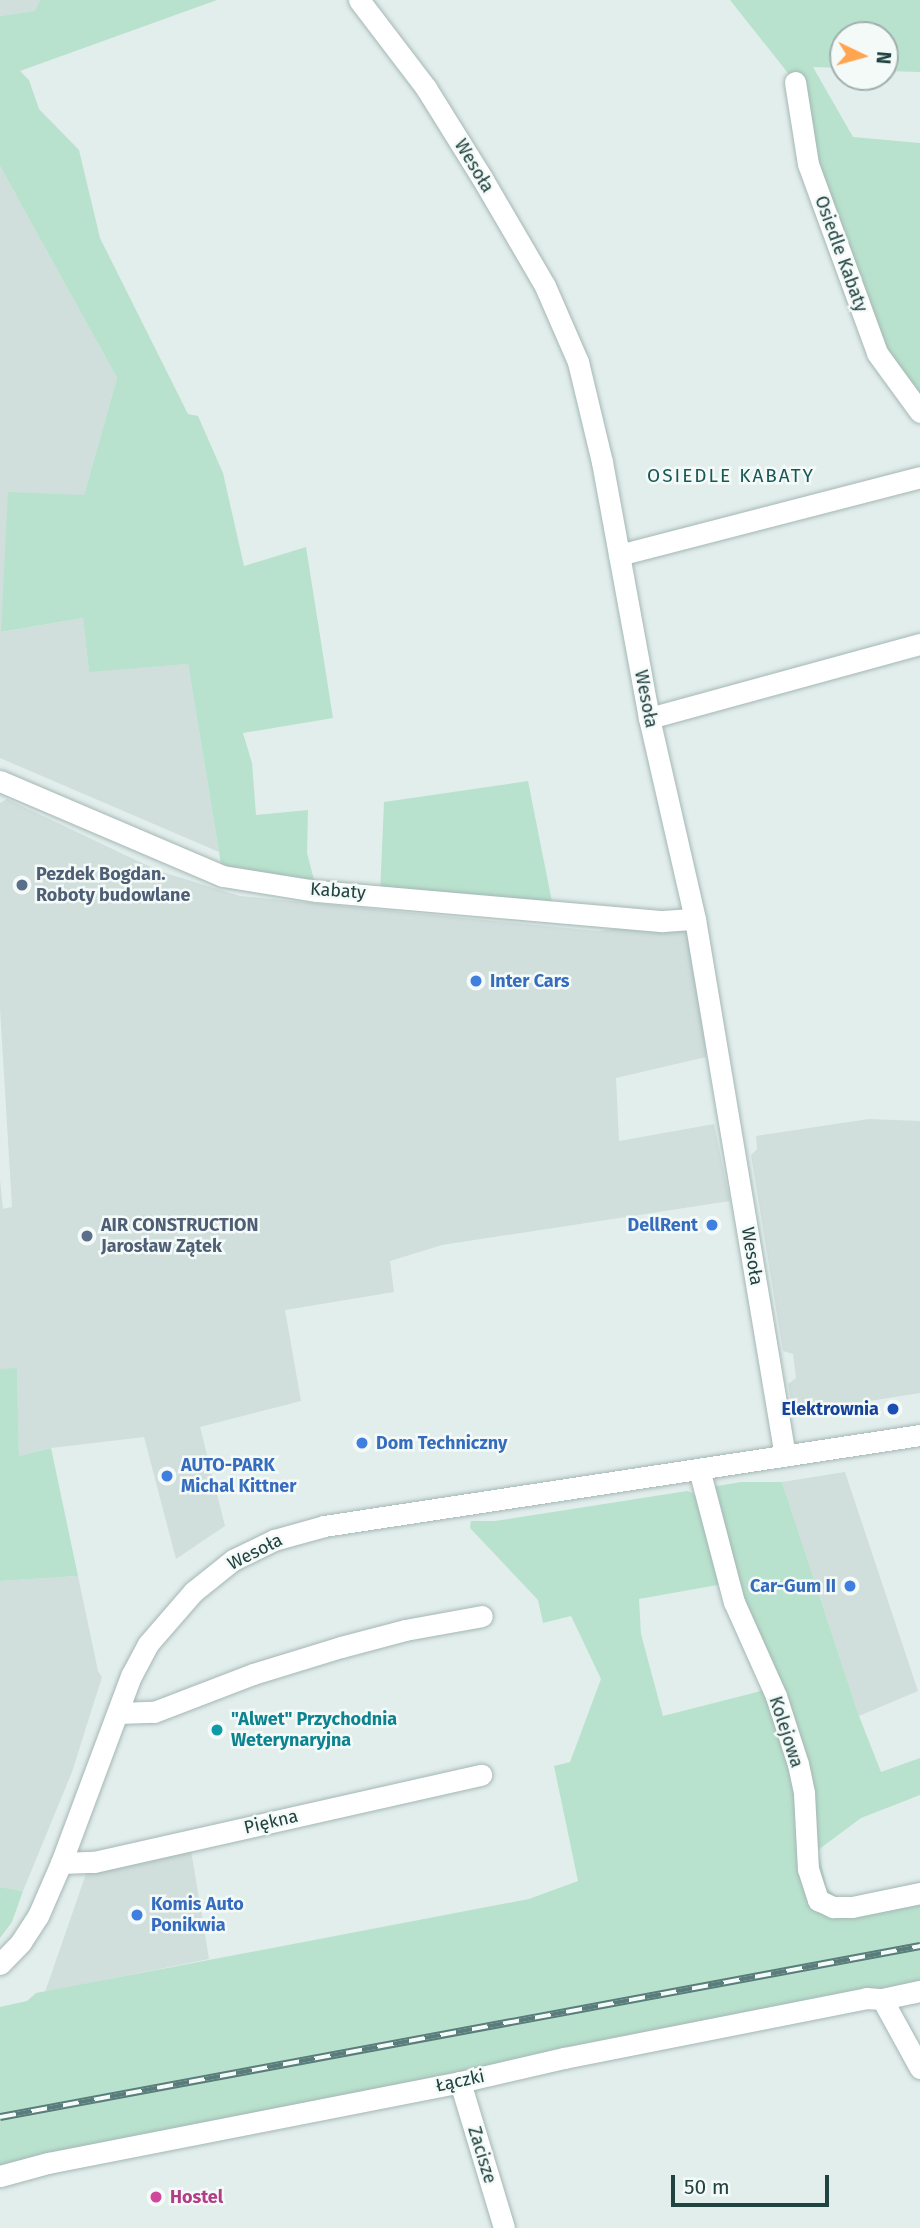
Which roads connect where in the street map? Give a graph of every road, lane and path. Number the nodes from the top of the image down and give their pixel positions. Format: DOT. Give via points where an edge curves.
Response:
graph roads {
  1 [pos="359,0"];
  2 [pos="795,82"];
  3 [pos="920,412"];
  4 [pos="920,477"];
  5 [pos="619,555"];
  6 [pos="920,645"];
  7 [pos="649,718"];
  8 [pos="0,781"];
  9 [pos="695,919"];
  10 [pos="920,1435"];
  11 [pos="785,1456"];
  12 [pos="699,1469"];
  13 [pos="482,1616"];
  14 [pos="118,1713"];
  15 [pos="481,1775"];
  16 [pos="61,1863"];
  17 [pos="920,1893"];
  18 [pos="0,1964"];
  19 [pos="920,1991"];
  20 [pos="882,1999"];
  21 [pos="920,2068"];
  22 [pos="460,2082"];
  23 [pos="0,2176"];
  24 [pos="504,2228"];
  1 -- 5 [label="street, Wesoła" via="426,88 545,286 578,362"];
  2 -- 3 [label="street, Osiedle Kabaty" via="808,164 877,353"];
  4 -- 5 [label="street"];
  5 -- 7 [label="street, Wesoła"];
  6 -- 7 [label="street"];
  7 -- 9 [label="street, Wesoła"];
  8 -- 9 [label="street, Kabaty" via="223,877 317,891 650,920"];
  9 -- 11 [label="street, Wesoła"];
  10 -- 11 [label="street, Wesoła"];
  11 -- 12 [label="street, Wesoła"];
  12 -- 14 [label="street, Wesoła" via="359,1520 274,1540 233,1560 174,1610 148,1644"];
  12 -- 17 [label="street, Kolejowa" via="734,1602 776,1696 799,1764 808,1869 818,1900 834,1907 852,1907"];
  13 -- 14 [label="street" via="341,1647 153,1712"];
  14 -- 16 [label="street, Wesoła"];
  15 -- 16 [label="street, Piękna" via="94,1862"];
  16 -- 18 [label="street, Wesoła" via="38,1916"];
  19 -- 20 [label="street, Łączki"];
  20 -- 21 [label="street"];
  20 -- 22 [label="street, Łączki" via="866,1998"];
  22 -- 23 [label="street, Łączki"];
  22 -- 24 [label="street, Zacisze"];
}
